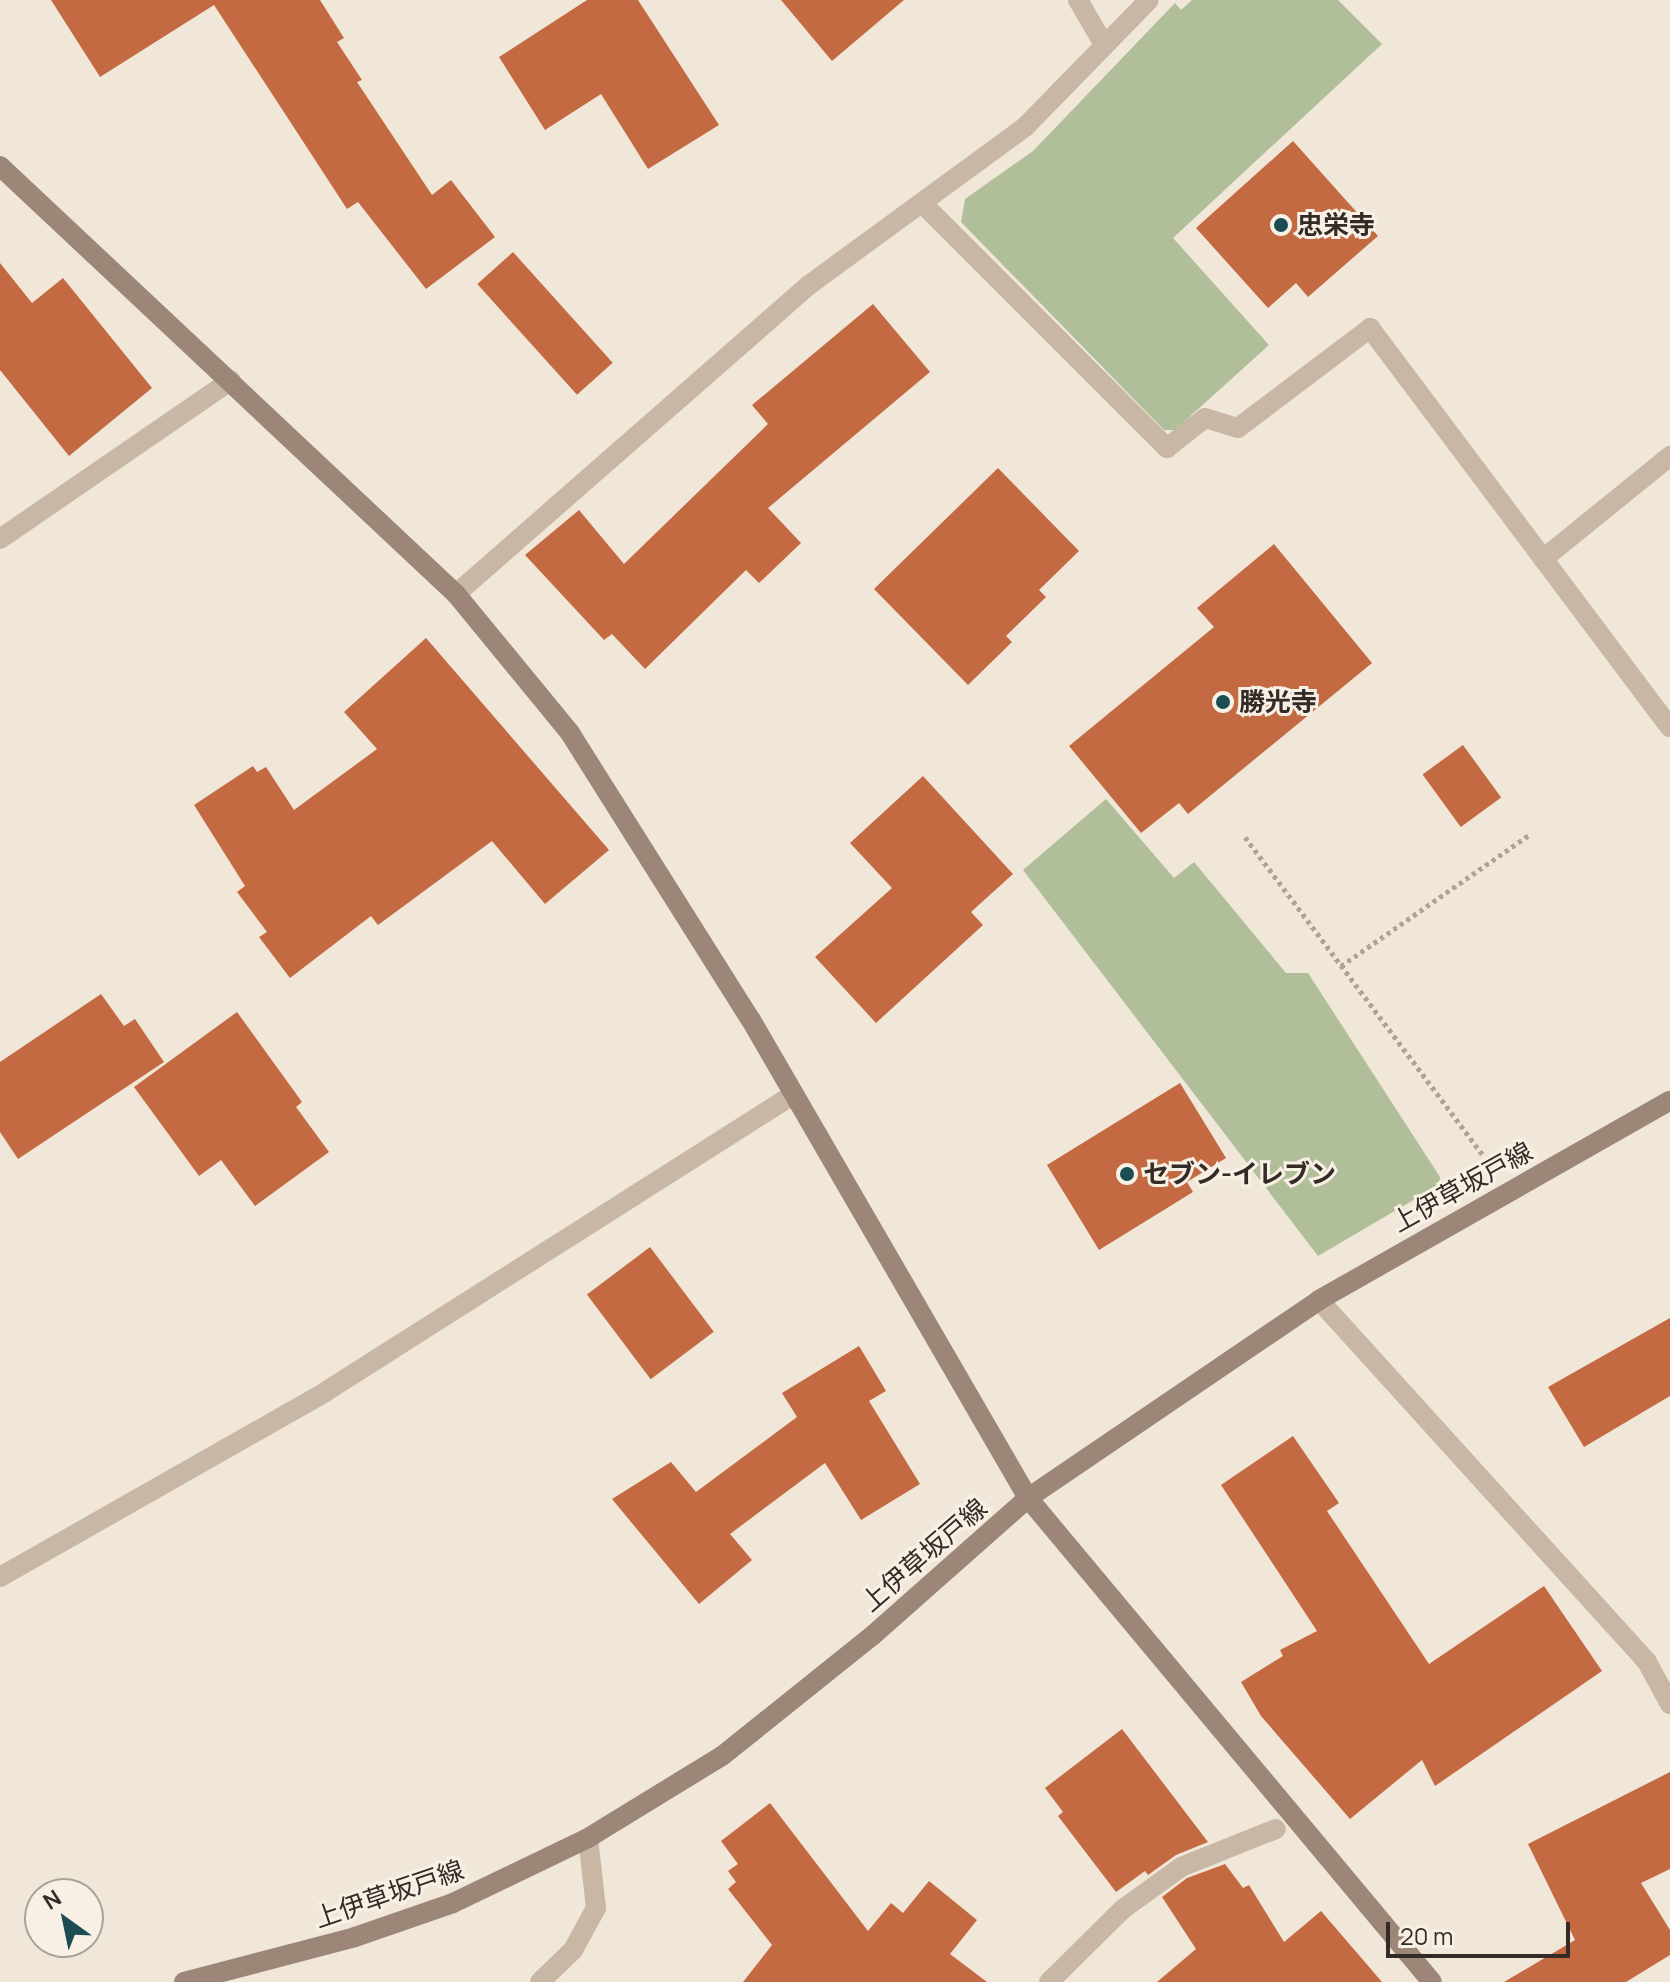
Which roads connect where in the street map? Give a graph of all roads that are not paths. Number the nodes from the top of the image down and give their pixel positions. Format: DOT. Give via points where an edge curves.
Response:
graph roads {
  1 [pos="1078,0"];
  2 [pos="1149,0"];
  3 [pos="1103,43"];
  4 [pos="0,166"];
  5 [pos="924,205"];
  6 [pos="231,380"];
  7 [pos="1670,456"];
  8 [pos="0,539"];
  9 [pos="1543,559"];
  10 [pos="456,594"];
  11 [pos="1670,727"];
  12 [pos="791,1096"];
  13 [pos="1670,1101"];
  14 [pos="1319,1300"];
  15 [pos="1028,1498"];
  16 [pos="0,1577"];
  17 [pos="1670,1704"];
  18 [pos="1276,1829"];
  19 [pos="588,1838"];
  20 [pos="184,1982"];
  21 [pos="540,1982"];
  22 [pos="1049,1982"];
  23 [pos="1432,1982"];
  1 -- 3 [label="street"];
  2 -- 3 [label="street"];
  3 -- 5 [label="street" via="1025,127"];
  4 -- 6 [label="street"];
  5 -- 9 [label="street" via="1167,448 1205,418 1238,428 1370,328"];
  5 -- 10 [label="street" via="809,285"];
  6 -- 8 [label="street"];
  6 -- 10 [label="street"];
  7 -- 9 [label="street"];
  9 -- 11 [label="street"];
  10 -- 12 [label="street" via="570,733 751,1020"];
  12 -- 15 [label="street"];
  12 -- 16 [label="street" via="325,1392"];
  13 -- 14 [label="street, 上伊草坂戸線"];
  14 -- 15 [label="street, 上伊草坂戸線"];
  14 -- 17 [label="street" via="1647,1662"];
  15 -- 19 [label="street, 上伊草坂戸線" via="872,1636 722,1756"];
  15 -- 23 [label="street"];
  18 -- 22 [label="street" via="1181,1867 1123,1909"];
  19 -- 20 [label="street, 上伊草坂戸線" via="453,1903 355,1937"];
  19 -- 21 [label="street" via="596,1908 573,1950"];
}
